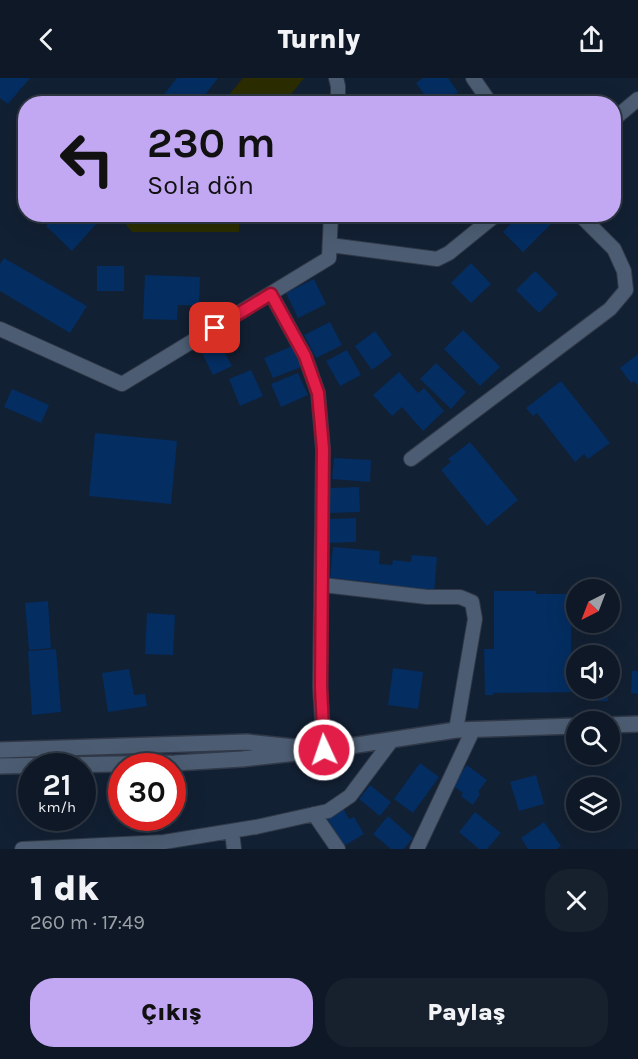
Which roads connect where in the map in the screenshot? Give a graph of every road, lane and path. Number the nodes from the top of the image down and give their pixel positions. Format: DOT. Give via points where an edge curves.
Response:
graph roads {
  1 [pos="336,78"];
  2 [pos="473,78"];
  3 [pos="338,96"];
  4 [pos="485,96"];
  5 [pos="638,99"];
  6 [pos="621,113"];
  7 [pos="331,222"];
  8 [pos="486,222"];
  9 [pos="587,222"];
  10 [pos="330,245"];
  11 [pos="271,294"];
  12 [pos="0,329"];
  13 [pos="411,459"];
  14 [pos="323,585"];
  15 [pos="638,724"];
  16 [pos="620,725"];
  17 [pos="566,726"];
  18 [pos="456,730"];
  19 [pos="473,730"];
  20 [pos="392,740"];
  21 [pos="0,750"];
  22 [pos="324,750"];
  23 [pos="0,766"];
  24 [pos="314,814"];
  25 [pos="232,831"];
  26 [pos="152,846"];
  27 [pos="65,848"];
  28 [pos="21,849"];
  29 [pos="234,849"];
  30 [pos="338,849"];
  31 [pos="417,849"];
  1 -- 3 [label="street"];
  2 -- 4 [label="street"];
  5 -- 6 [label="street"];
  7 -- 10 [label="street"];
  8 -- 10 [label="street" via="437,259"];
  9 -- 13 [label="street" via="614,249 624,271 626,290 610,309"];
  10 -- 11 [label="street" via="329,258"];
  11 -- 12 [label="street" via="122,384"];
  11 -- 14 [label="street" via="305,356 318,393 323,449"];
  14 -- 18 [label="street" via="460,597 472,602 475,619"];
  14 -- 22 [label="street"];
  15 -- 16 [label="main road"];
  17 -- 19 [label="main road"];
  18 -- 19 [label="main road"];
  18 -- 20 [label="main road"];
  19 -- 31 [label="street"];
  20 -- 22 [label="main road"];
  20 -- 24 [label="street" via="350,796 328,811"];
  21 -- 22 [label="main road" via="247,742"];
  22 -- 23 [label="main road" via="175,763"];
  24 -- 25 [label="street"];
  24 -- 30 [label="street"];
  25 -- 26 [label="street"];
  25 -- 29 [label="street"];
  26 -- 27 [label="street"];
  27 -- 28 [label="street"];
}
